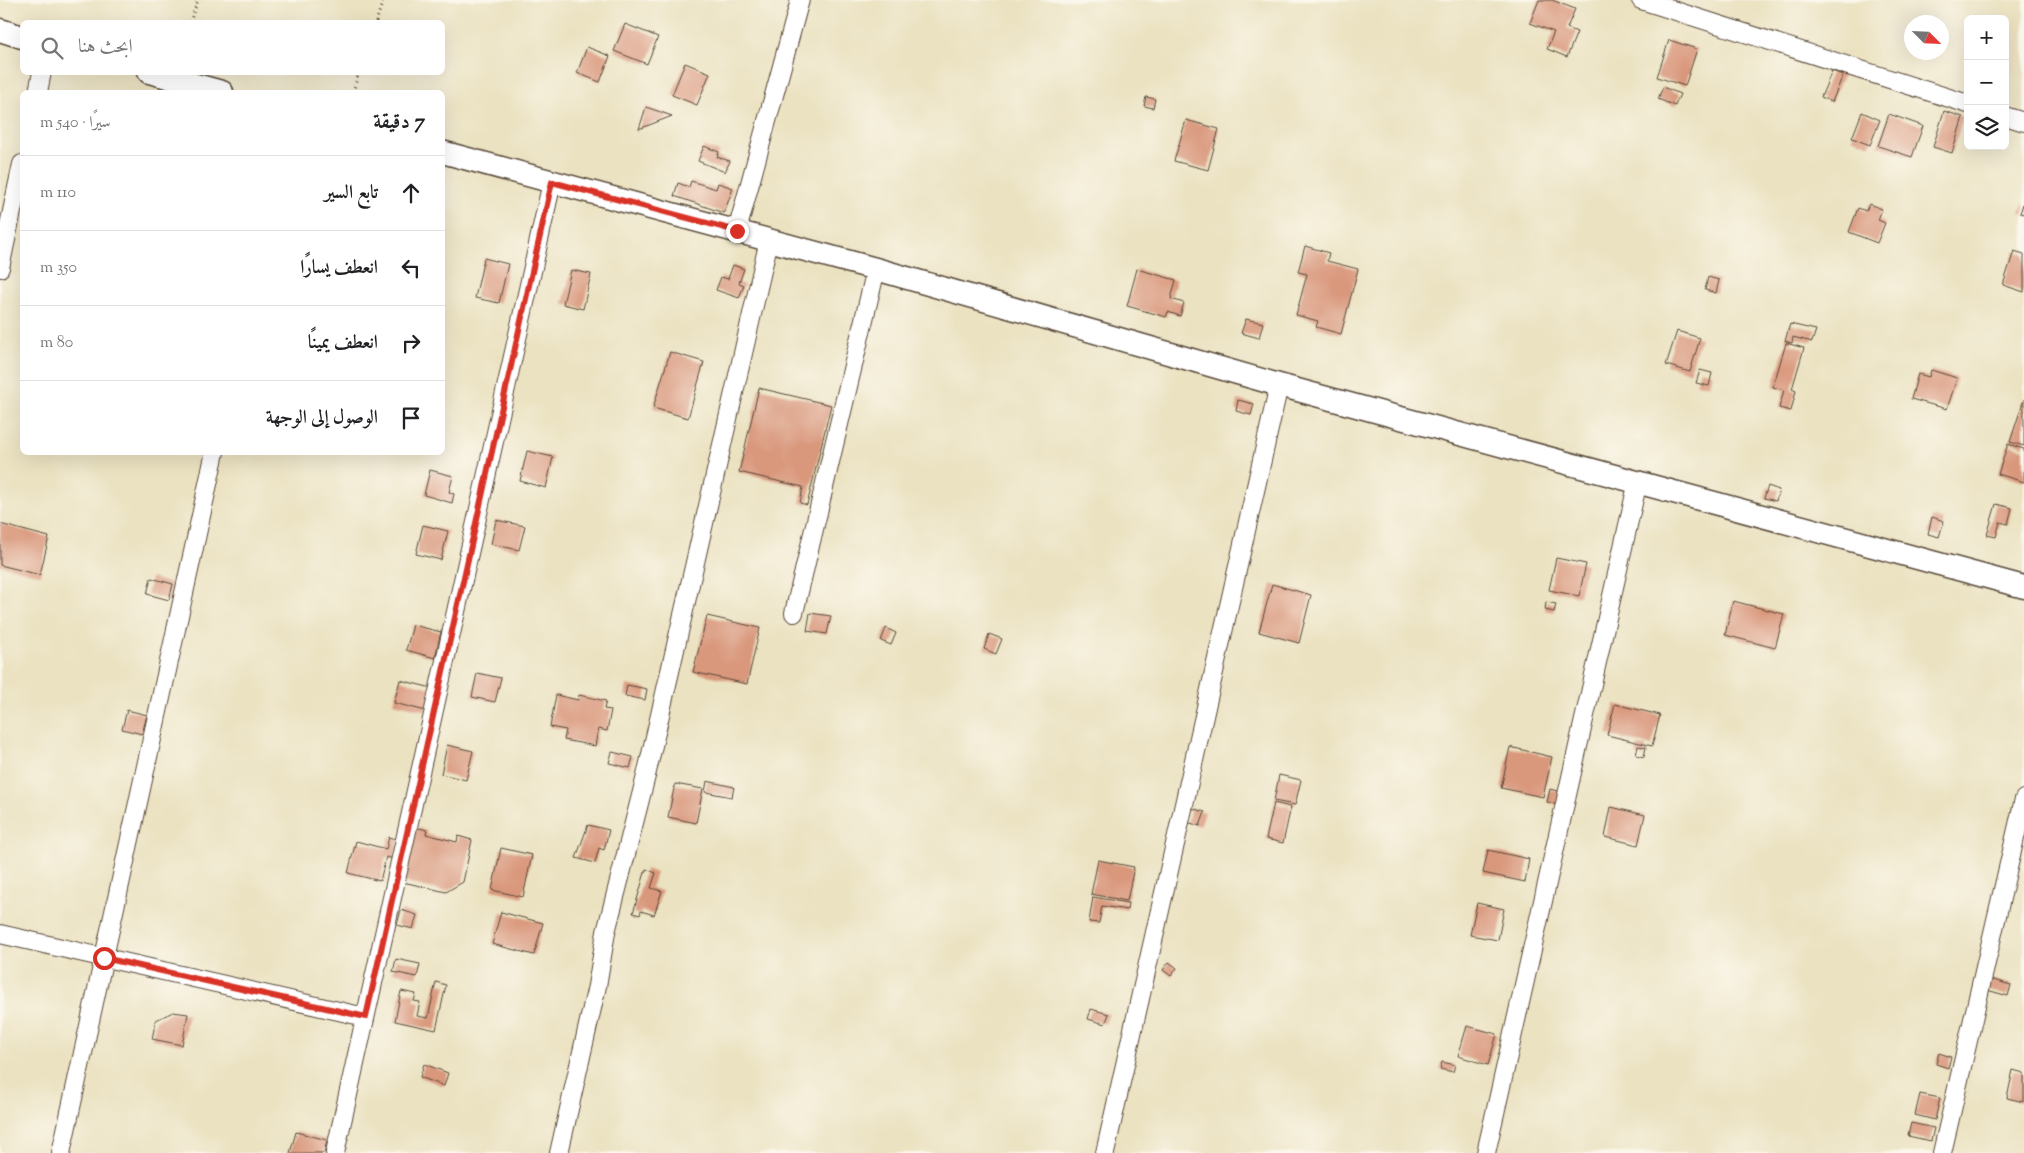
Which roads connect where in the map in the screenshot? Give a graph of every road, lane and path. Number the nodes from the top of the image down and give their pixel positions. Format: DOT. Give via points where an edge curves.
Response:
graph roads {
  1 [pos="198,0"];
  2 [pos="383,0"];
  3 [pos="800,0"];
  4 [pos="1641,0"];
  5 [pos="191,20"];
  6 [pos="377,20"];
  7 [pos="0,30"];
  8 [pos="20,36"];
  9 [pos="41,75"];
  10 [pos="160,75"];
  11 [pos="358,75"];
  12 [pos="38,90"];
  13 [pos="215,90"];
  14 [pos="354,90"];
  15 [pos="1964,103"];
  16 [pos="2009,117"];
  17 [pos="2024,122"];
  18 [pos="445,153"];
  19 [pos="20,173"];
  20 [pos="552,182"];
  21 [pos="737,231"];
  22 [pos="769,240"];
  23 [pos="0,268"];
  24 [pos="876,269"];
  25 [pos="1279,385"];
  26 [pos="214,455"];
  27 [pos="1638,481"];
  28 [pos="2024,587"];
  29 [pos="794,612"];
  30 [pos="2024,798"];
  31 [pos="0,934"];
  32 [pos="104,958"];
  33 [pos="366,1017"];
  34 [pos="61,1153"];
  35 [pos="335,1153"];
  36 [pos="559,1153"];
  37 [pos="1105,1153"];
  38 [pos="1486,1153"];
  39 [pos="1942,1153"];
  1 -- 5 [label="path"];
  2 -- 6 [label="path"];
  3 -- 21 [label="street"];
  4 -- 15 [label="street"];
  7 -- 8 [label="street"];
  9 -- 12 [label="street"];
  10 -- 13 [label="street"];
  11 -- 14 [label="path"];
  16 -- 17 [label="street"];
  18 -- 20 [label="street"];
  19 -- 23 [label="street"];
  20 -- 21 [label="street"];
  20 -- 33 [label="street"];
  21 -- 22 [label="street"];
  22 -- 24 [label="street"];
  22 -- 36 [label="street" via="646,776 606,932"];
  24 -- 25 [label="street"];
  24 -- 29 [label="street"];
  25 -- 27 [label="street"];
  25 -- 37 [label="street"];
  26 -- 32 [label="street"];
  27 -- 28 [label="street"];
  27 -- 38 [label="street"];
  30 -- 39 [label="street"];
  31 -- 32 [label="street"];
  32 -- 33 [label="street"];
  32 -- 34 [label="street"];
  33 -- 35 [label="street"];
}
